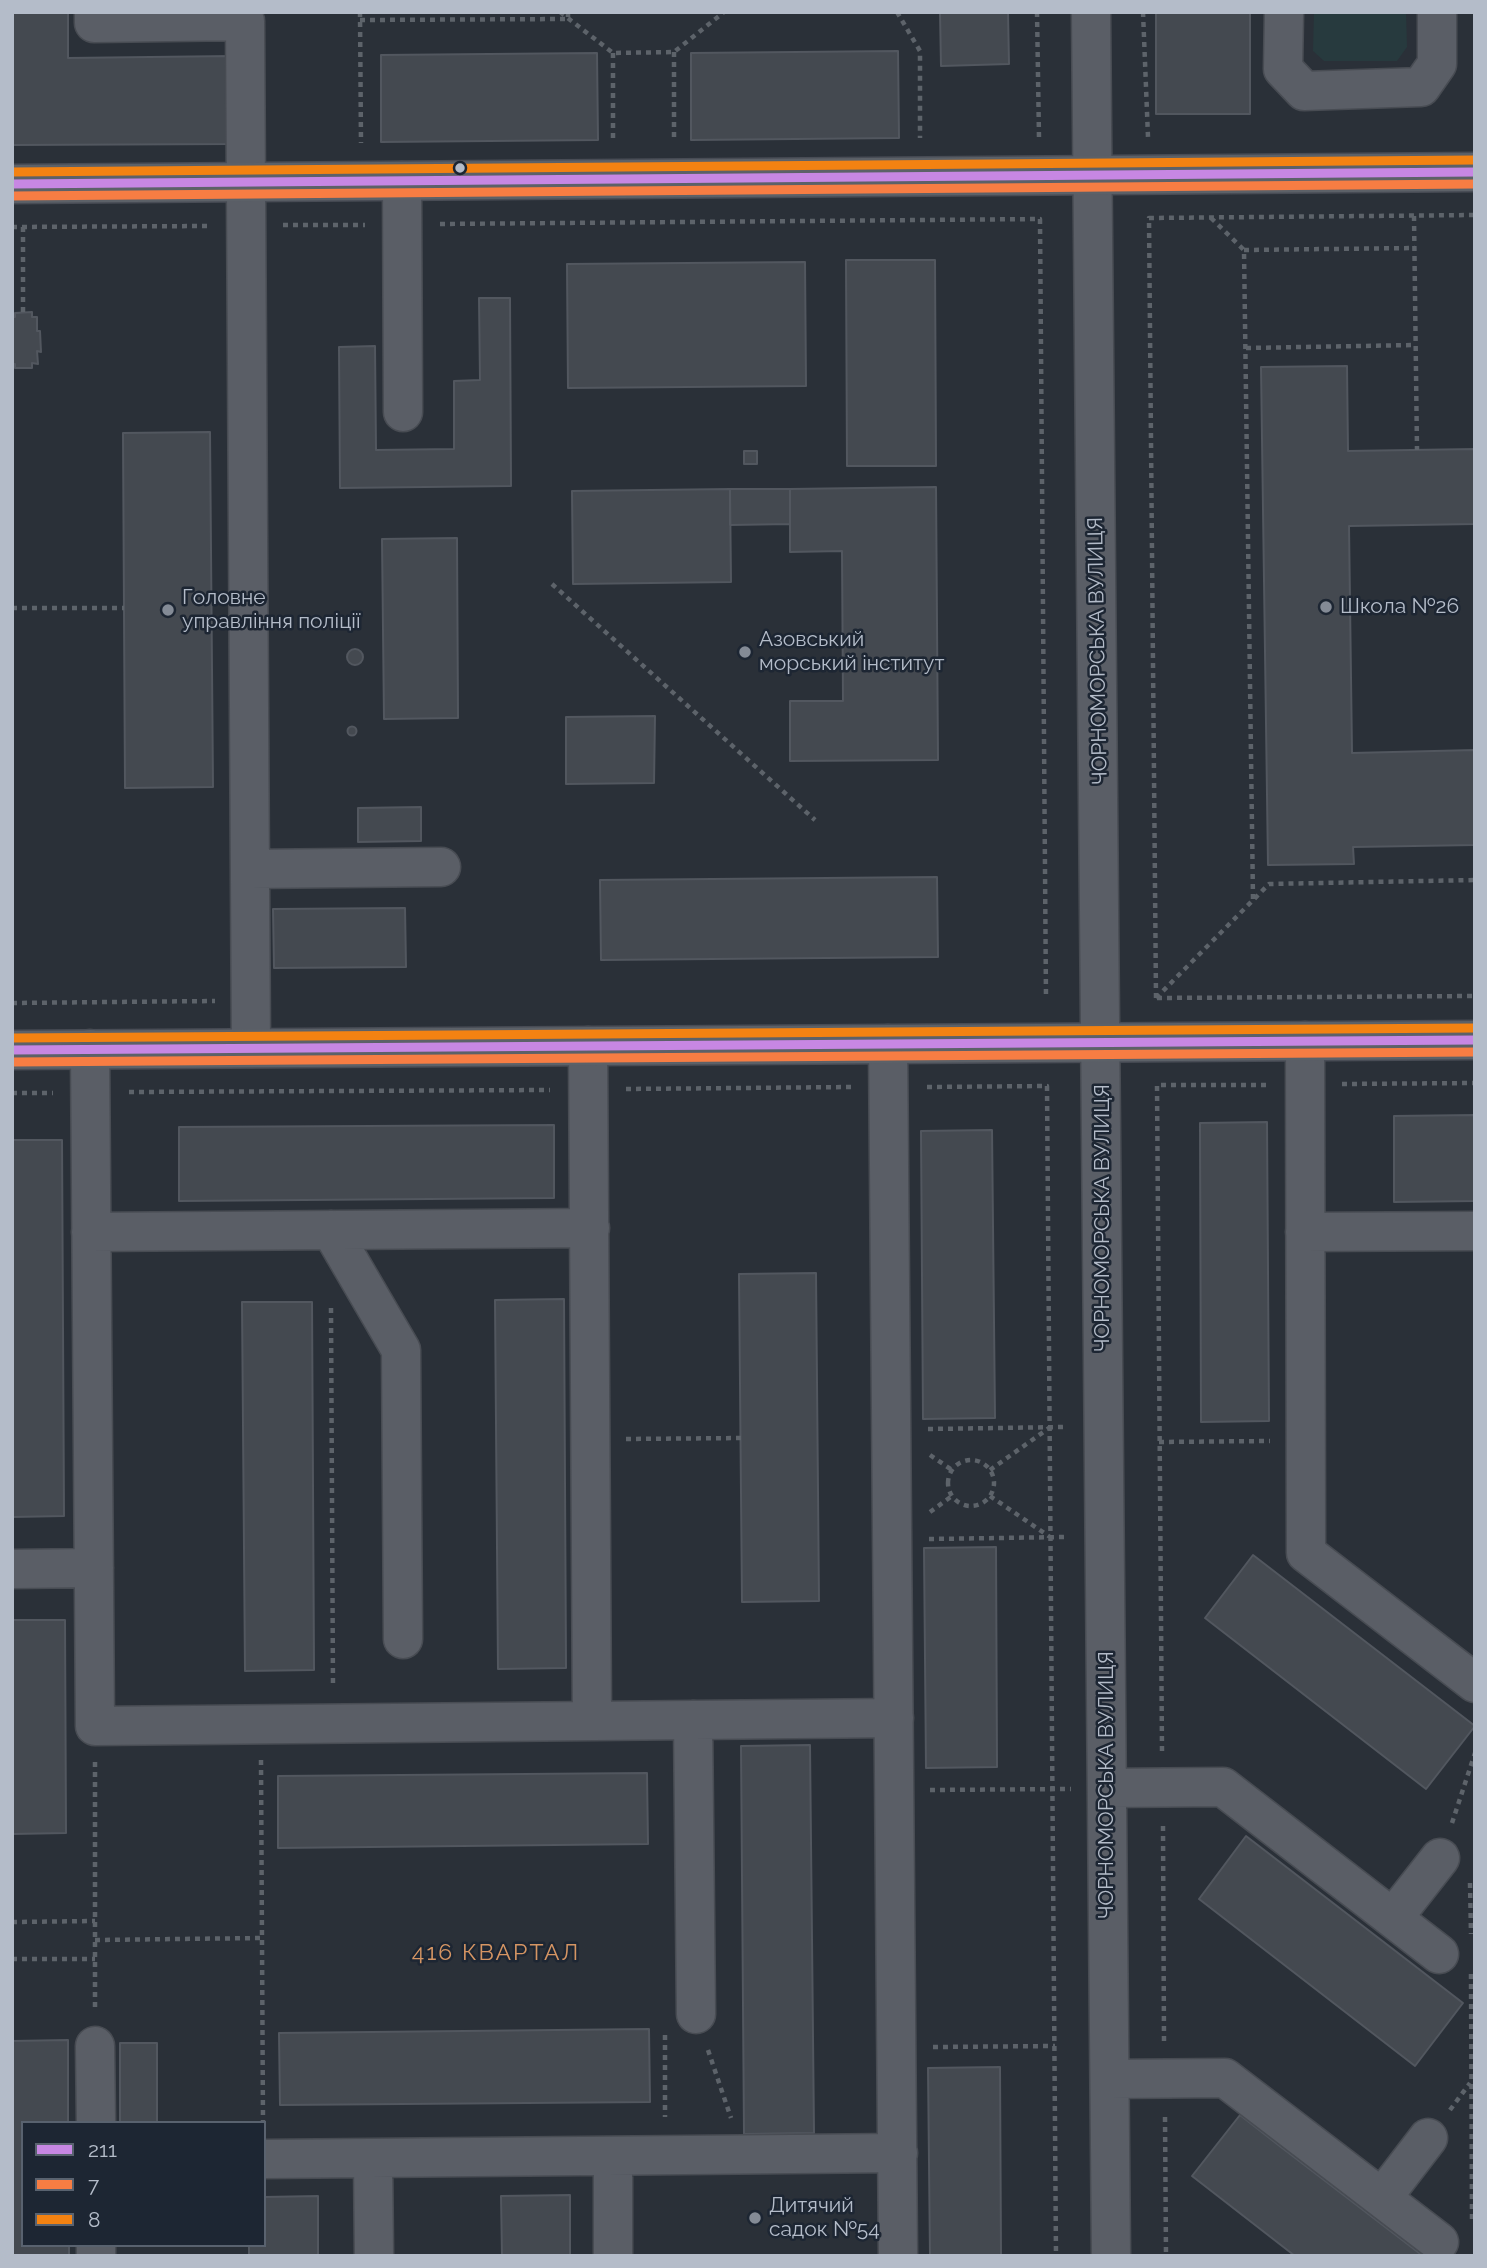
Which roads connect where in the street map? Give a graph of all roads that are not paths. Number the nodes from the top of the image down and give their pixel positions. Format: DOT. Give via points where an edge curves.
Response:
graph roads {
  1 [pos="94,12"];
  2 [pos="1091,12"];
  3 [pos="1283,12"];
  4 [pos="1437,12"];
  5 [pos="1475,172"];
  6 [pos="1093,175"];
  7 [pos="402,181"];
  8 [pos="245,182"];
  9 [pos="12,184"];
  10 [pos="403,412"];
  11 [pos="441,867"];
  12 [pos="250,869"];
  13 [pos="1475,1040"];
  14 [pos="1306,1041"];
  15 [pos="1101,1042"];
  16 [pos="888,1044"];
  17 [pos="588,1046"];
  18 [pos="251,1048"];
  19 [pos="90,1049"];
  20 [pos="12,1050"];
  21 [pos="590,1228"];
  22 [pos="331,1230"];
  23 [pos="1475,1231"];
  24 [pos="92,1232"];
  25 [pos="1305,1232"];
  26 [pos="94,1568"];
  27 [pos="12,1569"];
  28 [pos="403,1639"];
  29 [pos="1475,1683"];
  30 [pos="894,1718"];
  31 [pos="693,1720"];
  32 [pos="592,1721"];
  33 [pos="1107,1788"];
  34 [pos="1455,1865"];
  35 [pos="1393,1918"];
  36 [pos="1460,1952"];
  37 [pos="696,2014"];
  38 [pos="95,2046"];
  39 [pos="1110,2079"];
  40 [pos="96,2121"];
  41 [pos="1428,2138"];
  42 [pos="898,2153"];
  43 [pos="613,2156"];
  44 [pos="266,2159"];
  45 [pos="373,2159"];
  46 [pos="1382,2198"];
  47 [pos="1456,2236"];
  48 [pos="374,2256"];
  49 [pos="613,2256"];
  50 [pos="898,2256"];
  51 [pos="1111,2256"];
  1 -- 8 [label="street" via="94,23 245,21"];
  2 -- 6 [label="street, ЧОРНОМОРСЬКА ВУЛИЦЯ"];
  3 -- 4 [label="street" via="1283,69 1304,91 1421,87 1437,64"];
  5 -- 6 [label="main road"];
  6 -- 7 [label="main road"];
  6 -- 15 [label="street, ЧОРНОМОРСЬКА ВУЛИЦЯ"];
  7 -- 8 [label="main road"];
  7 -- 10 [label="street"];
  8 -- 9 [label="main road"];
  8 -- 12 [label="street"];
  11 -- 12 [label="street"];
  12 -- 18 [label="street"];
  13 -- 14 [label="main road"];
  14 -- 15 [label="main road"];
  14 -- 25 [label="street"];
  15 -- 16 [label="main road"];
  15 -- 33 [label="street, ЧОРНОМОРСЬКА ВУЛИЦЯ"];
  16 -- 17 [label="main road"];
  16 -- 30 [label="street"];
  17 -- 18 [label="main road"];
  17 -- 21 [label="street"];
  18 -- 19 [label="main road"];
  19 -- 20 [label="main road"];
  19 -- 24 [label="street"];
  21 -- 22 [label="street"];
  21 -- 32 [label="street"];
  22 -- 24 [label="street"];
  22 -- 28 [label="street" via="401,1350"];
  23 -- 25 [label="street"];
  24 -- 26 [label="street"];
  25 -- 29 [label="street" via="1306,1553"];
  26 -- 27 [label="street"];
  26 -- 32 [label="street" via="95,1726"];
  30 -- 31 [label="street"];
  30 -- 42 [label="street"];
  31 -- 32 [label="street"];
  31 -- 37 [label="street"];
  33 -- 35 [label="street" via="1223,1787"];
  33 -- 39 [label="street, ЧОРНОМОРСЬКА ВУЛИЦЯ"];
  34 -- 35 [label="street"];
  35 -- 36 [label="street"];
  38 -- 40 [label="street"];
  39 -- 46 [label="street" via="1225,2078"];
  39 -- 51 [label="street, ЧОРНОМОРСЬКА ВУЛИЦЯ"];
  41 -- 46 [label="street"];
  42 -- 43 [label="street"];
  42 -- 50 [label="street"];
  43 -- 45 [label="street"];
  43 -- 49 [label="street"];
  44 -- 45 [label="street"];
  45 -- 48 [label="street"];
  46 -- 47 [label="street"];
}
